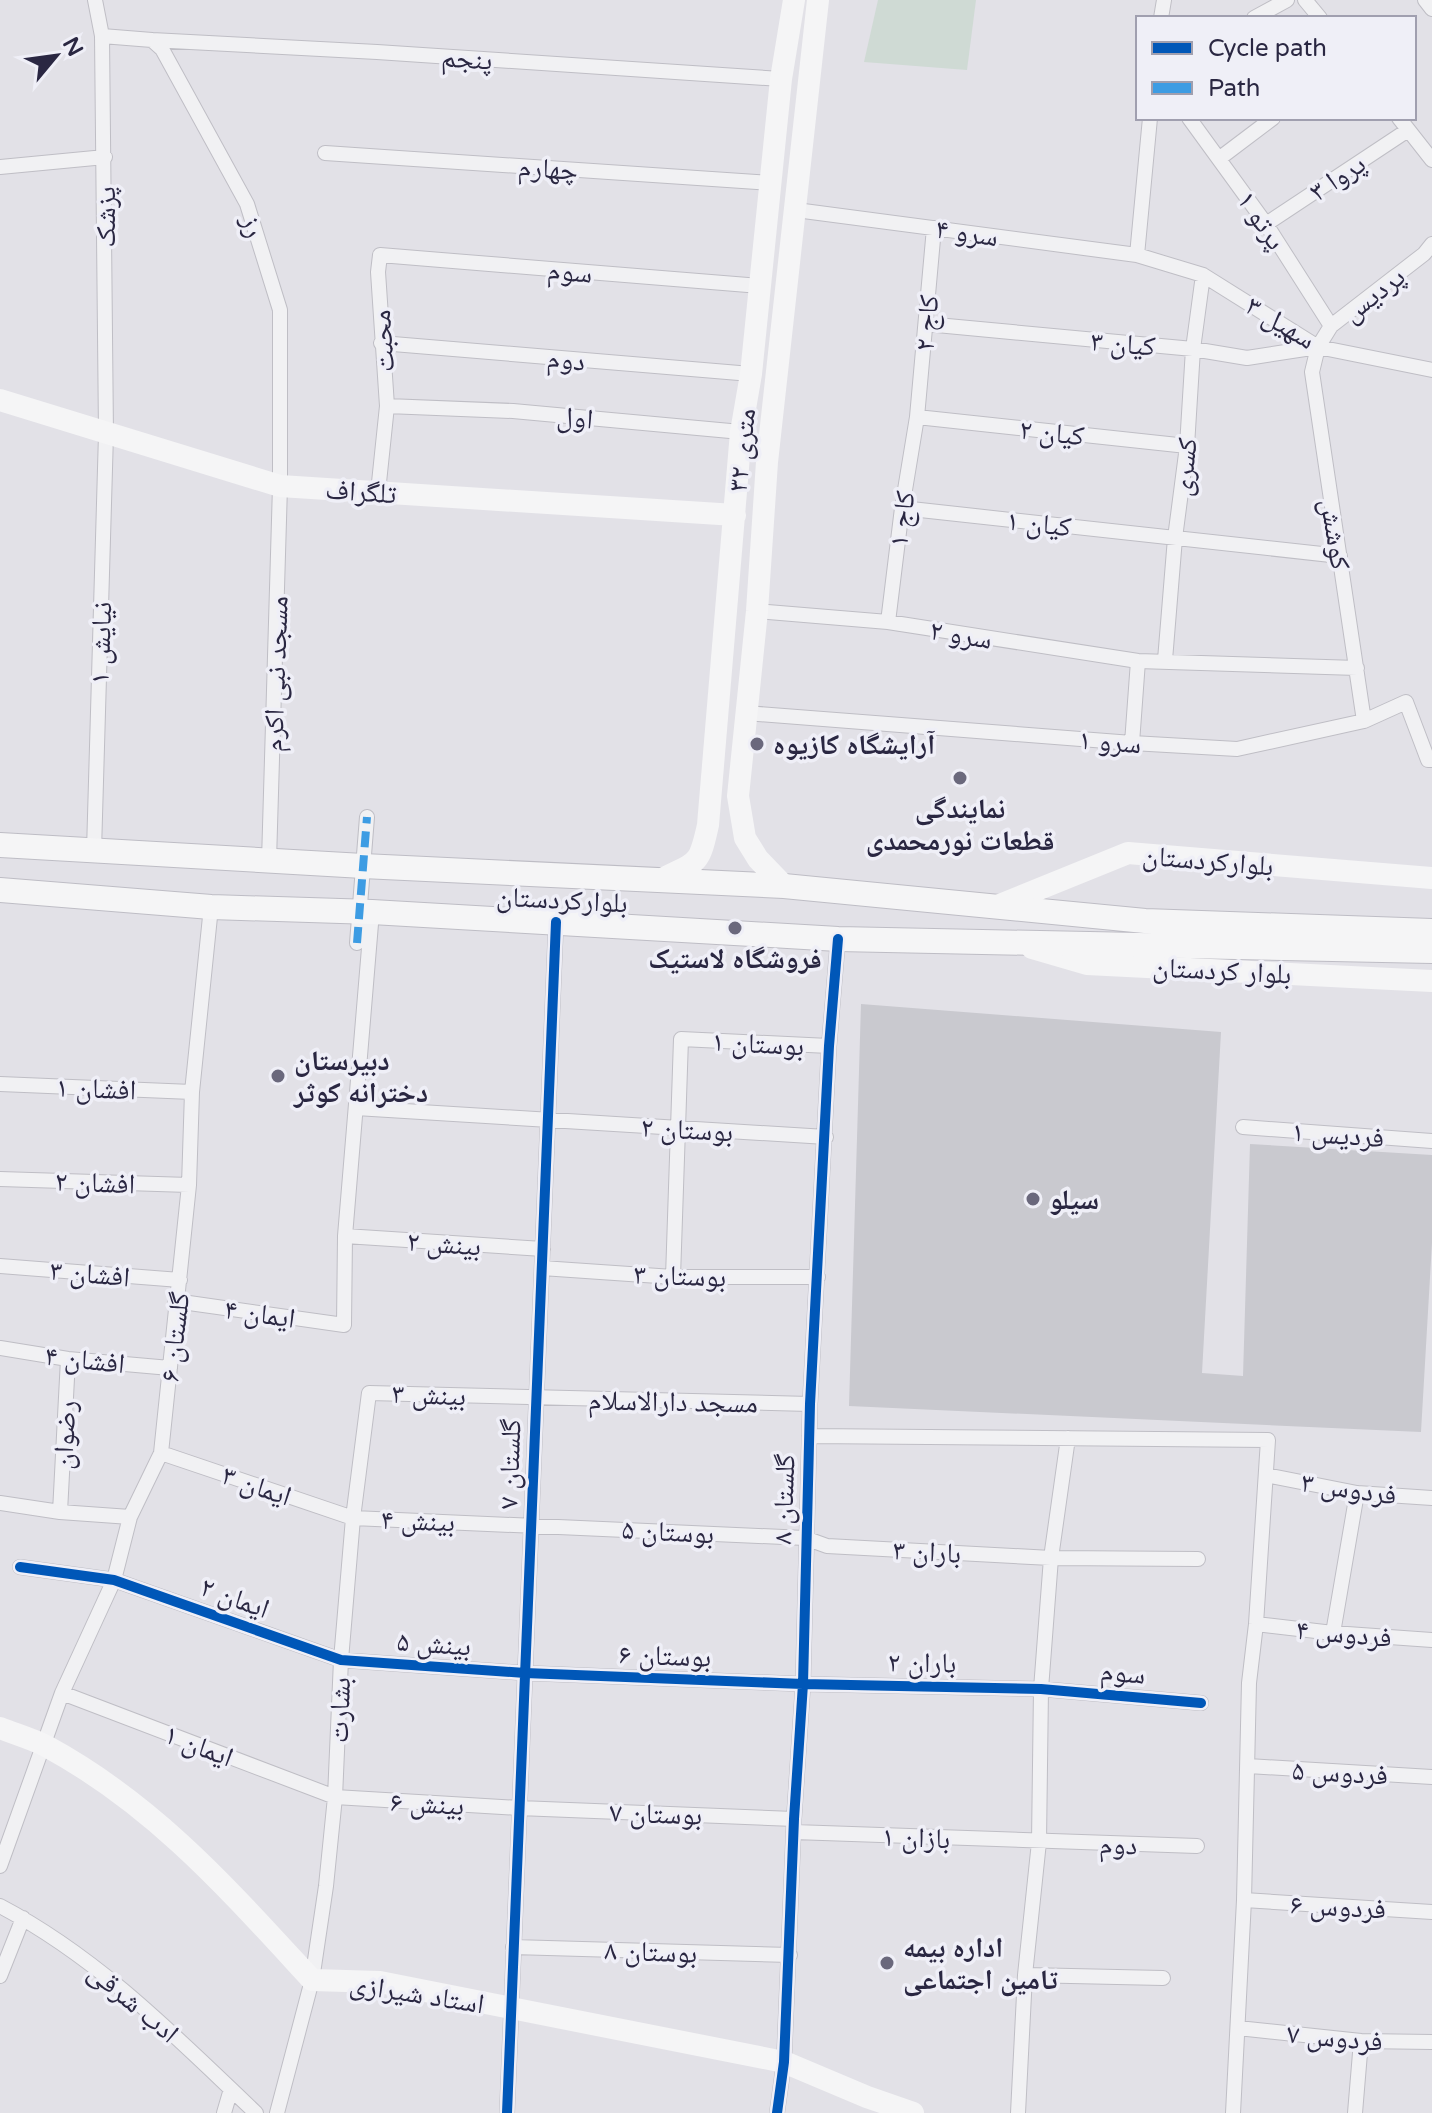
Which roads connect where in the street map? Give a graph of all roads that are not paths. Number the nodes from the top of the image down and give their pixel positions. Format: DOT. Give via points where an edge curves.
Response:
graph roads {
  1 [pos="95,0"];
  2 [pos="794,0"];
  3 [pos="818,0"];
  4 [pos="1287,0"];
  5 [pos="1305,0"];
  6 [pos="1425,0"];
  7 [pos="1432,9"];
  8 [pos="1258,16"];
  9 [pos="1318,16"];
  10 [pos="102,36"];
  11 [pos="152,40"];
  12 [pos="781,79"];
  13 [pos="1150,120"];
  14 [pos="1191,120"];
  15 [pos="1270,120"];
  16 [pos="1404,124"];
  17 [pos="325,153"];
  18 [pos="105,157"];
  19 [pos="1220,158"];
  20 [pos="1432,160"];
  21 [pos="0,167"];
  22 [pos="770,183"];
  23 [pos="796,210"];
  24 [pos="1266,224"];
  25 [pos="934,228"];
  26 [pos="1429,251"];
  27 [pos="380,255"];
  28 [pos="1137,255"];
  29 [pos="1203,275"];
  30 [pos="760,286"];
  31 [pos="926,324"];
  32 [pos="1331,326"];
  33 [pos="381,343"];
  34 [pos="1318,347"];
  35 [pos="1193,349"];
  36 [pos="1432,370"];
  37 [pos="751,374"];
  38 [pos="0,400"];
  39 [pos="387,406"];
  40 [pos="408,409"];
  41 [pos="917,417"];
  42 [pos="741,432"];
  43 [pos="106,434"];
  44 [pos="1187,446"];
  45 [pos="280,486"];
  46 [pos="378,492"];
  47 [pos="902,508"];
  48 [pos="735,515"];
  49 [pos="1175,538"];
  50 [pos="1340,556"];
  51 [pos="757,611"];
  52 [pos="888,622"];
  53 [pos="1165,660"];
  54 [pos="1138,661"];
  55 [pos="1357,668"];
  56 [pos="746,713"];
  57 [pos="1364,721"];
  58 [pos="1132,743"];
  59 [pos="1430,760"];
  60 [pos="367,817"];
  61 [pos="0,845"];
  62 [pos="94,851"];
  63 [pos="269,861"];
  64 [pos="363,866"];
  65 [pos="1432,878"];
  66 [pos="662,879"];
  67 [pos="784,886"];
  68 [pos="0,890"];
  69 [pos="211,907"];
  70 [pos="995,907"];
  71 [pos="366,912"];
  72 [pos="556,922"];
  73 [pos="1432,931"];
  74 [pos="838,939"];
  75 [pos="357,943"];
  76 [pos="1015,943"];
  77 [pos="1432,951"];
  78 [pos="1432,981"];
  79 [pos="829,1046"];
  80 [pos="0,1084"];
  81 [pos="192,1092"];
  82 [pos="356,1108"];
  83 [pos="549,1120"];
  84 [pos="1243,1127"];
  85 [pos="678,1129"];
  86 [pos="826,1137"];
  87 [pos="1432,1141"];
  88 [pos="0,1179"];
  89 [pos="189,1185"];
  90 [pos="345,1236"];
  91 [pos="543,1249"];
  92 [pos="0,1266"];
  93 [pos="542,1268"];
  94 [pos="673,1277"];
  95 [pos="818,1277"];
  96 [pos="180,1280"];
  97 [pos="175,1301"];
  98 [pos="0,1348"];
  99 [pos="68,1359"];
  100 [pos="170,1368"];
  101 [pos="369,1393"];
  102 [pos="536,1397"];
  103 [pos="810,1404"];
  104 [pos="809,1436"];
  105 [pos="1068,1438"];
  106 [pos="161,1453"];
  107 [pos="1266,1475"];
  108 [pos="1357,1493"];
  109 [pos="1432,1498"];
  110 [pos="0,1503"];
  111 [pos="60,1512"];
  112 [pos="130,1517"];
  113 [pos="353,1518"];
  114 [pos="531,1524"];
  115 [pos="805,1538"];
  116 [pos="1051,1558"];
  117 [pos="1198,1559"];
  118 [pos="20,1567"];
  119 [pos="114,1580"];
  120 [pos="1256,1624"];
  121 [pos="1333,1633"];
  122 [pos="1432,1640"];
  123 [pos="341,1660"];
  124 [pos="525,1673"];
  125 [pos="803,1684"];
  126 [pos="1041,1689"];
  127 [pos="62,1693"];
  128 [pos="1201,1703"];
  129 [pos="0,1728"];
  130 [pos="44,1745"];
  131 [pos="1248,1766"];
  132 [pos="1432,1777"];
  133 [pos="335,1797"];
  134 [pos="519,1808"];
  135 [pos="794,1826"];
  136 [pos="1039,1842"];
  137 [pos="1197,1846"];
  138 [pos="0,1866"];
  139 [pos="1244,1900"];
  140 [pos="0,1906"];
  141 [pos="1432,1912"];
  142 [pos="23,1918"];
  143 [pos="513,1947"];
  144 [pos="790,1955"];
  145 [pos="1025,1975"];
  146 [pos="0,1976"];
  147 [pos="1163,1978"];
  148 [pos="312,1980"];
  149 [pos="510,2008"];
  150 [pos="1238,2028"];
  151 [pos="1361,2041"];
  152 [pos="1432,2042"];
  153 [pos="784,2062"];
  154 [pos="231,2089"];
  155 [pos="224,2113"];
  156 [pos="256,2113"];
  157 [pos="277,2113"];
  158 [pos="507,2113"];
  159 [pos="777,2113"];
  160 [pos="913,2113"];
  161 [pos="1018,2113"];
  162 [pos="1233,2113"];
  163 [pos="1355,2113"];
  1 -- 10 [label="street, پزشک"];
  2 -- 12 [label="street, ۳۲ متری"];
  3 -- 23 [label="street, ۳۲ متری"];
  4 -- 8 [label="street"];
  5 -- 9 [label="street"];
  6 -- 7 [label="street"];
  10 -- 11 [label="street"];
  10 -- 18 [label="street, پزشک"];
  11 -- 12 [label="street, پنجم"];
  11 -- 45 [label="street, رز" via="162,49 247,204 280,310"];
  12 -- 22 [label="street, ۳۲ متری"];
  13 -- 28 [label="street"];
  14 -- 19 [label="street, پرتو ۱"];
  15 -- 19 [label="street"];
  16 -- 20 [label="street"];
  16 -- 24 [label="street, پروا ۳"];
  17 -- 22 [label="street, چهارم"];
  18 -- 21 [label="street"];
  18 -- 43 [label="street, پزشک"];
  19 -- 24 [label="street, پرتو ۱"];
  22 -- 30 [label="street, ۳۲ متری"];
  23 -- 25 [label="street, سرو ۴"];
  23 -- 51 [label="street, ۳۲ متری" via="767,462"];
  24 -- 32 [label="street, پرتو ۱"];
  25 -- 28 [label="street, سرو ۴"];
  25 -- 31 [label="street, کاج ۲"];
  26 -- 32 [label="street, پردیس"];
  27 -- 30 [label="street, سوم"];
  27 -- 33 [label="street, محبت"];
  28 -- 29 [label="street, سهیل ۳"];
  29 -- 34 [label="street, سهیل ۳"];
  29 -- 35 [label="street, کسری"];
  30 -- 37 [label="street, ۳۲ متری"];
  31 -- 35 [label="street, کیان ۳"];
  31 -- 41 [label="street, کاج ۲"];
  32 -- 34 [label="street, پردیس"];
  33 -- 37 [label="street, دوم"];
  33 -- 39 [label="street, محبت"];
  34 -- 35 [label="street, کیان ۳" via="1247,358"];
  34 -- 36 [label="street, سهیل ۳"];
  34 -- 50 [label="street, کوشش" via="1312,372"];
  35 -- 44 [label="street, کسری"];
  37 -- 42 [label="street, ۳۲ متری"];
  38 -- 43 [label="street, تلگراف"];
  39 -- 40 [label="street, محبت"];
  39 -- 46 [label="street"];
  40 -- 42 [label="street, اول" via="513,411"];
  41 -- 44 [label="street, کیان ۲"];
  41 -- 47 [label="street, کاج ۱"];
  42 -- 48 [label="street, ۳۲ متری"];
  43 -- 45 [label="street, تلگراف"];
  43 -- 62 [label="street, نیایش ۱"];
  44 -- 49 [label="street, کسری"];
  45 -- 46 [label="street, تلگراف"];
  45 -- 63 [label="street, مسجد نبی اکرم"];
  46 -- 48 [label="street, تلگراف"];
  47 -- 49 [label="street, کیان ۱"];
  47 -- 52 [label="street, کاج ۱"];
  48 -- 66 [label="street, ۳۲ متری" via="708,825 695,862"];
  49 -- 50 [label="street, کیان ۱"];
  49 -- 53 [label="street, کسری"];
  50 -- 55 [label="street, کوشش"];
  51 -- 52 [label="street, سرو ۲"];
  51 -- 56 [label="street, ۳۲ متری"];
  52 -- 54 [label="street, سرو ۲"];
  53 -- 54 [label="street, سرو ۲"];
  53 -- 55 [label="street, سرو ۲"];
  54 -- 58 [label="street"];
  55 -- 57 [label="street, کوشش"];
  56 -- 58 [label="street, سرو ۱"];
  56 -- 67 [label="street, ۳۲ متری" via="738,796 745,838"];
  57 -- 58 [label="street, سرو ۱" via="1237,749"];
  57 -- 59 [label="street, سرو ۱" via="1406,702"];
  60 -- 64 [label="street"];
  61 -- 62 [label="main road, بلوارکردستان"];
  62 -- 63 [label="main road, بلوارکردستان"];
  63 -- 64 [label="main road, بلوارکردستان"];
  64 -- 66 [label="main road, بلوارکردستان"];
  64 -- 71 [label="street"];
  65 -- 70 [label="street, بلوارکردستان" via="1128,853"];
  66 -- 67 [label="main road, بلوارکردستان"];
  67 -- 70 [label="main road, بلوارکردستان"];
  68 -- 69 [label="main road, بلوارکردستان"];
  69 -- 71 [label="main road, بلوارکردستان"];
  69 -- 81 [label="street, گلستان ۶"];
  70 -- 73 [label="main road, بلوارکردستان" via="1145,921"];
  71 -- 72 [label="main road, بلوارکردستان"];
  71 -- 75 [label="street"];
  71 -- 82 [label="street"];
  72 -- 74 [label="main road, بلوارکردستان"];
  72 -- 83 [label="street, گلستان ۷"];
  74 -- 76 [label="main road, بلوارکردستان"];
  74 -- 79 [label="street, گلستان ۸"];
  76 -- 77 [label="main road, بلوارکردستان"];
  76 -- 78 [label="street, بلوار کردستان" via="1087,964"];
  79 -- 85 [label="street, بوستان ۱" via="681,1039"];
  79 -- 86 [label="street, گلستان ۸"];
  80 -- 81 [label="street, افشان ۱"];
  81 -- 89 [label="street, گلستان ۶"];
  82 -- 83 [label="street, بوستان ۲"];
  82 -- 90 [label="street"];
  83 -- 85 [label="street, بوستان ۲"];
  83 -- 91 [label="street, گلستان ۷"];
  84 -- 87 [label="street, فردیس ۱"];
  85 -- 86 [label="street, بوستان ۲"];
  85 -- 94 [label="street"];
  86 -- 95 [label="street, گلستان ۸"];
  88 -- 89 [label="street, افشان ۲"];
  89 -- 96 [label="street, گلستان ۶"];
  90 -- 91 [label="street, بینش ۲"];
  90 -- 97 [label="street, ایمان ۴" via="344,1325"];
  91 -- 93 [label="street, گلستان ۷"];
  92 -- 96 [label="street, افشان ۳"];
  93 -- 94 [label="street, بوستان ۳"];
  93 -- 102 [label="street, گلستان ۷"];
  94 -- 95 [label="street, بوستان ۳"];
  95 -- 103 [label="street, گلستان ۸"];
  96 -- 97 [label="street, گلستان ۶"];
  97 -- 100 [label="street, گلستان ۶"];
  98 -- 99 [label="street, افشان ۴"];
  99 -- 100 [label="street, افشان ۴"];
  99 -- 111 [label="street, رضوان"];
  100 -- 106 [label="street, گلستان ۶"];
  101 -- 102 [label="street, بینش ۳"];
  101 -- 113 [label="street, بشارت"];
  102 -- 103 [label="street, مسجد دارالاسلام"];
  102 -- 114 [label="street, گلستان ۷"];
  103 -- 104 [label="street, گلستان ۸"];
  104 -- 105 [label="street"];
  104 -- 115 [label="street, گلستان ۸"];
  105 -- 107 [label="street" via="1268,1440"];
  105 -- 116 [label="street"];
  106 -- 112 [label="street, گلستان ۶"];
  106 -- 113 [label="street, ایمان ۳"];
  107 -- 108 [label="street, فردوس ۳"];
  107 -- 120 [label="street"];
  108 -- 109 [label="street, فردوس ۳"];
  108 -- 121 [label="street"];
  110 -- 111 [label="street"];
  111 -- 112 [label="street"];
  112 -- 119 [label="street, گلستان ۶"];
  113 -- 114 [label="street, بینش ۴"];
  113 -- 123 [label="street, بشارت"];
  114 -- 115 [label="street, بوستان ۵"];
  114 -- 124 [label="street, گلستان ۷"];
  115 -- 116 [label="street, باران ۳" via="827,1546"];
  115 -- 125 [label="street, گلستان ۸"];
  116 -- 117 [label="street"];
  116 -- 126 [label="street"];
  118 -- 119 [label="street, ایمان ۲"];
  119 -- 123 [label="street, ایمان ۲"];
  119 -- 127 [label="street, گلستان ۶"];
  120 -- 121 [label="street, فردوس ۴"];
  120 -- 131 [label="street"];
  121 -- 122 [label="street, فردوس ۴"];
  123 -- 124 [label="street, بینش ۵"];
  123 -- 133 [label="street, بشارت"];
  124 -- 125 [label="street, بوستان ۶"];
  124 -- 134 [label="street, گلستان ۷"];
  125 -- 126 [label="street, باران ۲"];
  125 -- 135 [label="street, گلستان ۸"];
  126 -- 128 [label="street, سوم"];
  126 -- 136 [label="street"];
  127 -- 130 [label="street, گلستان ۶"];
  127 -- 133 [label="street, ایمان ۱"];
  129 -- 130 [label="street, استاد شیرازی"];
  130 -- 138 [label="street, گلستان ۶"];
  130 -- 148 [label="street, استاد شیرازی" via="141,1808 206,1865"];
  131 -- 132 [label="street, فردوس ۵"];
  131 -- 139 [label="street"];
  133 -- 134 [label="street, بینش ۶"];
  133 -- 148 [label="street, بشارت"];
  134 -- 135 [label="street, بوستان ۷"];
  134 -- 143 [label="street, گلستان ۷"];
  135 -- 136 [label="street, بازان ۱"];
  135 -- 144 [label="street, گلستان ۸"];
  136 -- 137 [label="street, دوم"];
  136 -- 145 [label="street"];
  139 -- 141 [label="street, فردوس ۶"];
  139 -- 150 [label="street"];
  140 -- 142 [label="street, ادب شرقی"];
  142 -- 146 [label="street"];
  142 -- 154 [label="street, ادب شرقی" via="129,1992"];
  143 -- 144 [label="street, بوستان ۸"];
  143 -- 149 [label="street, گلستان ۷"];
  144 -- 153 [label="street, گلستان ۸"];
  145 -- 147 [label="street"];
  145 -- 161 [label="street"];
  148 -- 149 [label="street, استاد شیرازی" via="380,1982"];
  148 -- 157 [label="street, بشارت"];
  149 -- 153 [label="street, استاد شیرازی"];
  149 -- 158 [label="street, گلستان ۷"];
  150 -- 151 [label="street, فردوس ۷"];
  150 -- 162 [label="street"];
  151 -- 152 [label="street, فردوس ۷"];
  151 -- 163 [label="street"];
  153 -- 159 [label="street, گلستان ۸"];
  153 -- 160 [label="street, استاد شیرازی"];
  154 -- 155 [label="street"];
  154 -- 156 [label="street, ادب شرقی"];
}
